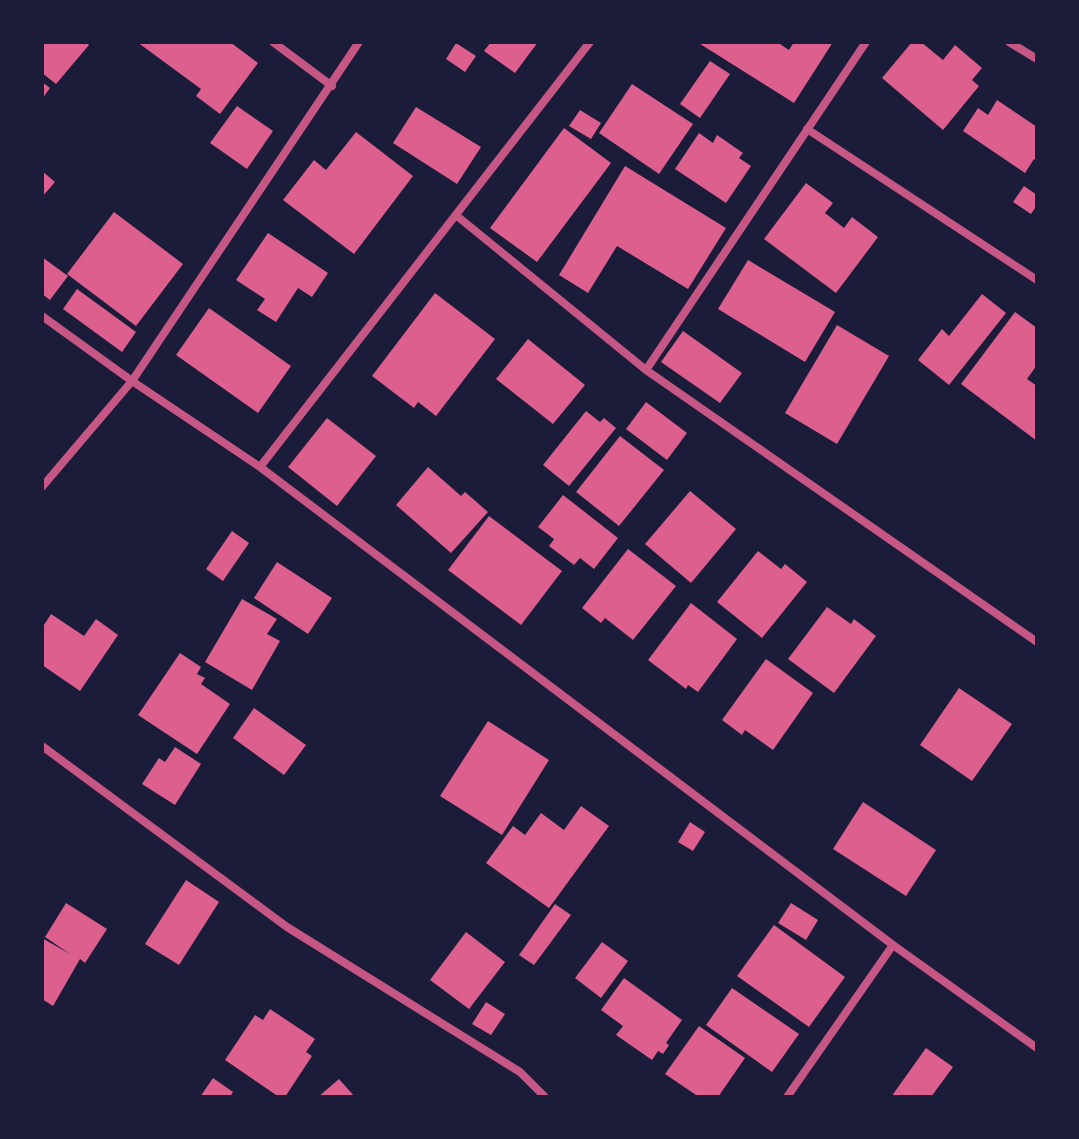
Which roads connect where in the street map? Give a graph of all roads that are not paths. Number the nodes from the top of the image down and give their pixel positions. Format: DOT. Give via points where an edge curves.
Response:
graph roads {
  1 [pos="273,42"];
  2 [pos="359,42"];
  3 [pos="590,42"];
  4 [pos="866,42"];
  5 [pos="1009,42"];
  6 [pos="1037,59"];
  7 [pos="332,86"];
  8 [pos="807,129"];
  9 [pos="457,216"];
  10 [pos="1037,280"];
  11 [pos="42,316"];
  12 [pos="646,370"];
  13 [pos="132,381"];
  14 [pos="260,467"];
  15 [pos="42,487"];
  16 [pos="1037,642"];
  17 [pos="42,746"];
  18 [pos="893,945"];
  19 [pos="1037,1048"];
  20 [pos="545,1097"];
  21 [pos="787,1097"];
  1 -- 7 [label="street"];
  2 -- 7 [label="street"];
  3 -- 9 [label="street"];
  4 -- 8 [label="street"];
  5 -- 6 [label="street"];
  7 -- 13 [label="street"];
  8 -- 10 [label="street"];
  8 -- 12 [label="street"];
  9 -- 12 [label="street"];
  9 -- 14 [label="street"];
  11 -- 13 [label="street"];
  12 -- 16 [label="street"];
  13 -- 14 [label="street"];
  13 -- 15 [label="street"];
  14 -- 18 [label="street"];
  17 -- 20 [label="street" via="287,927 520,1072"];
  18 -- 19 [label="street"];
  18 -- 21 [label="street"];
}
